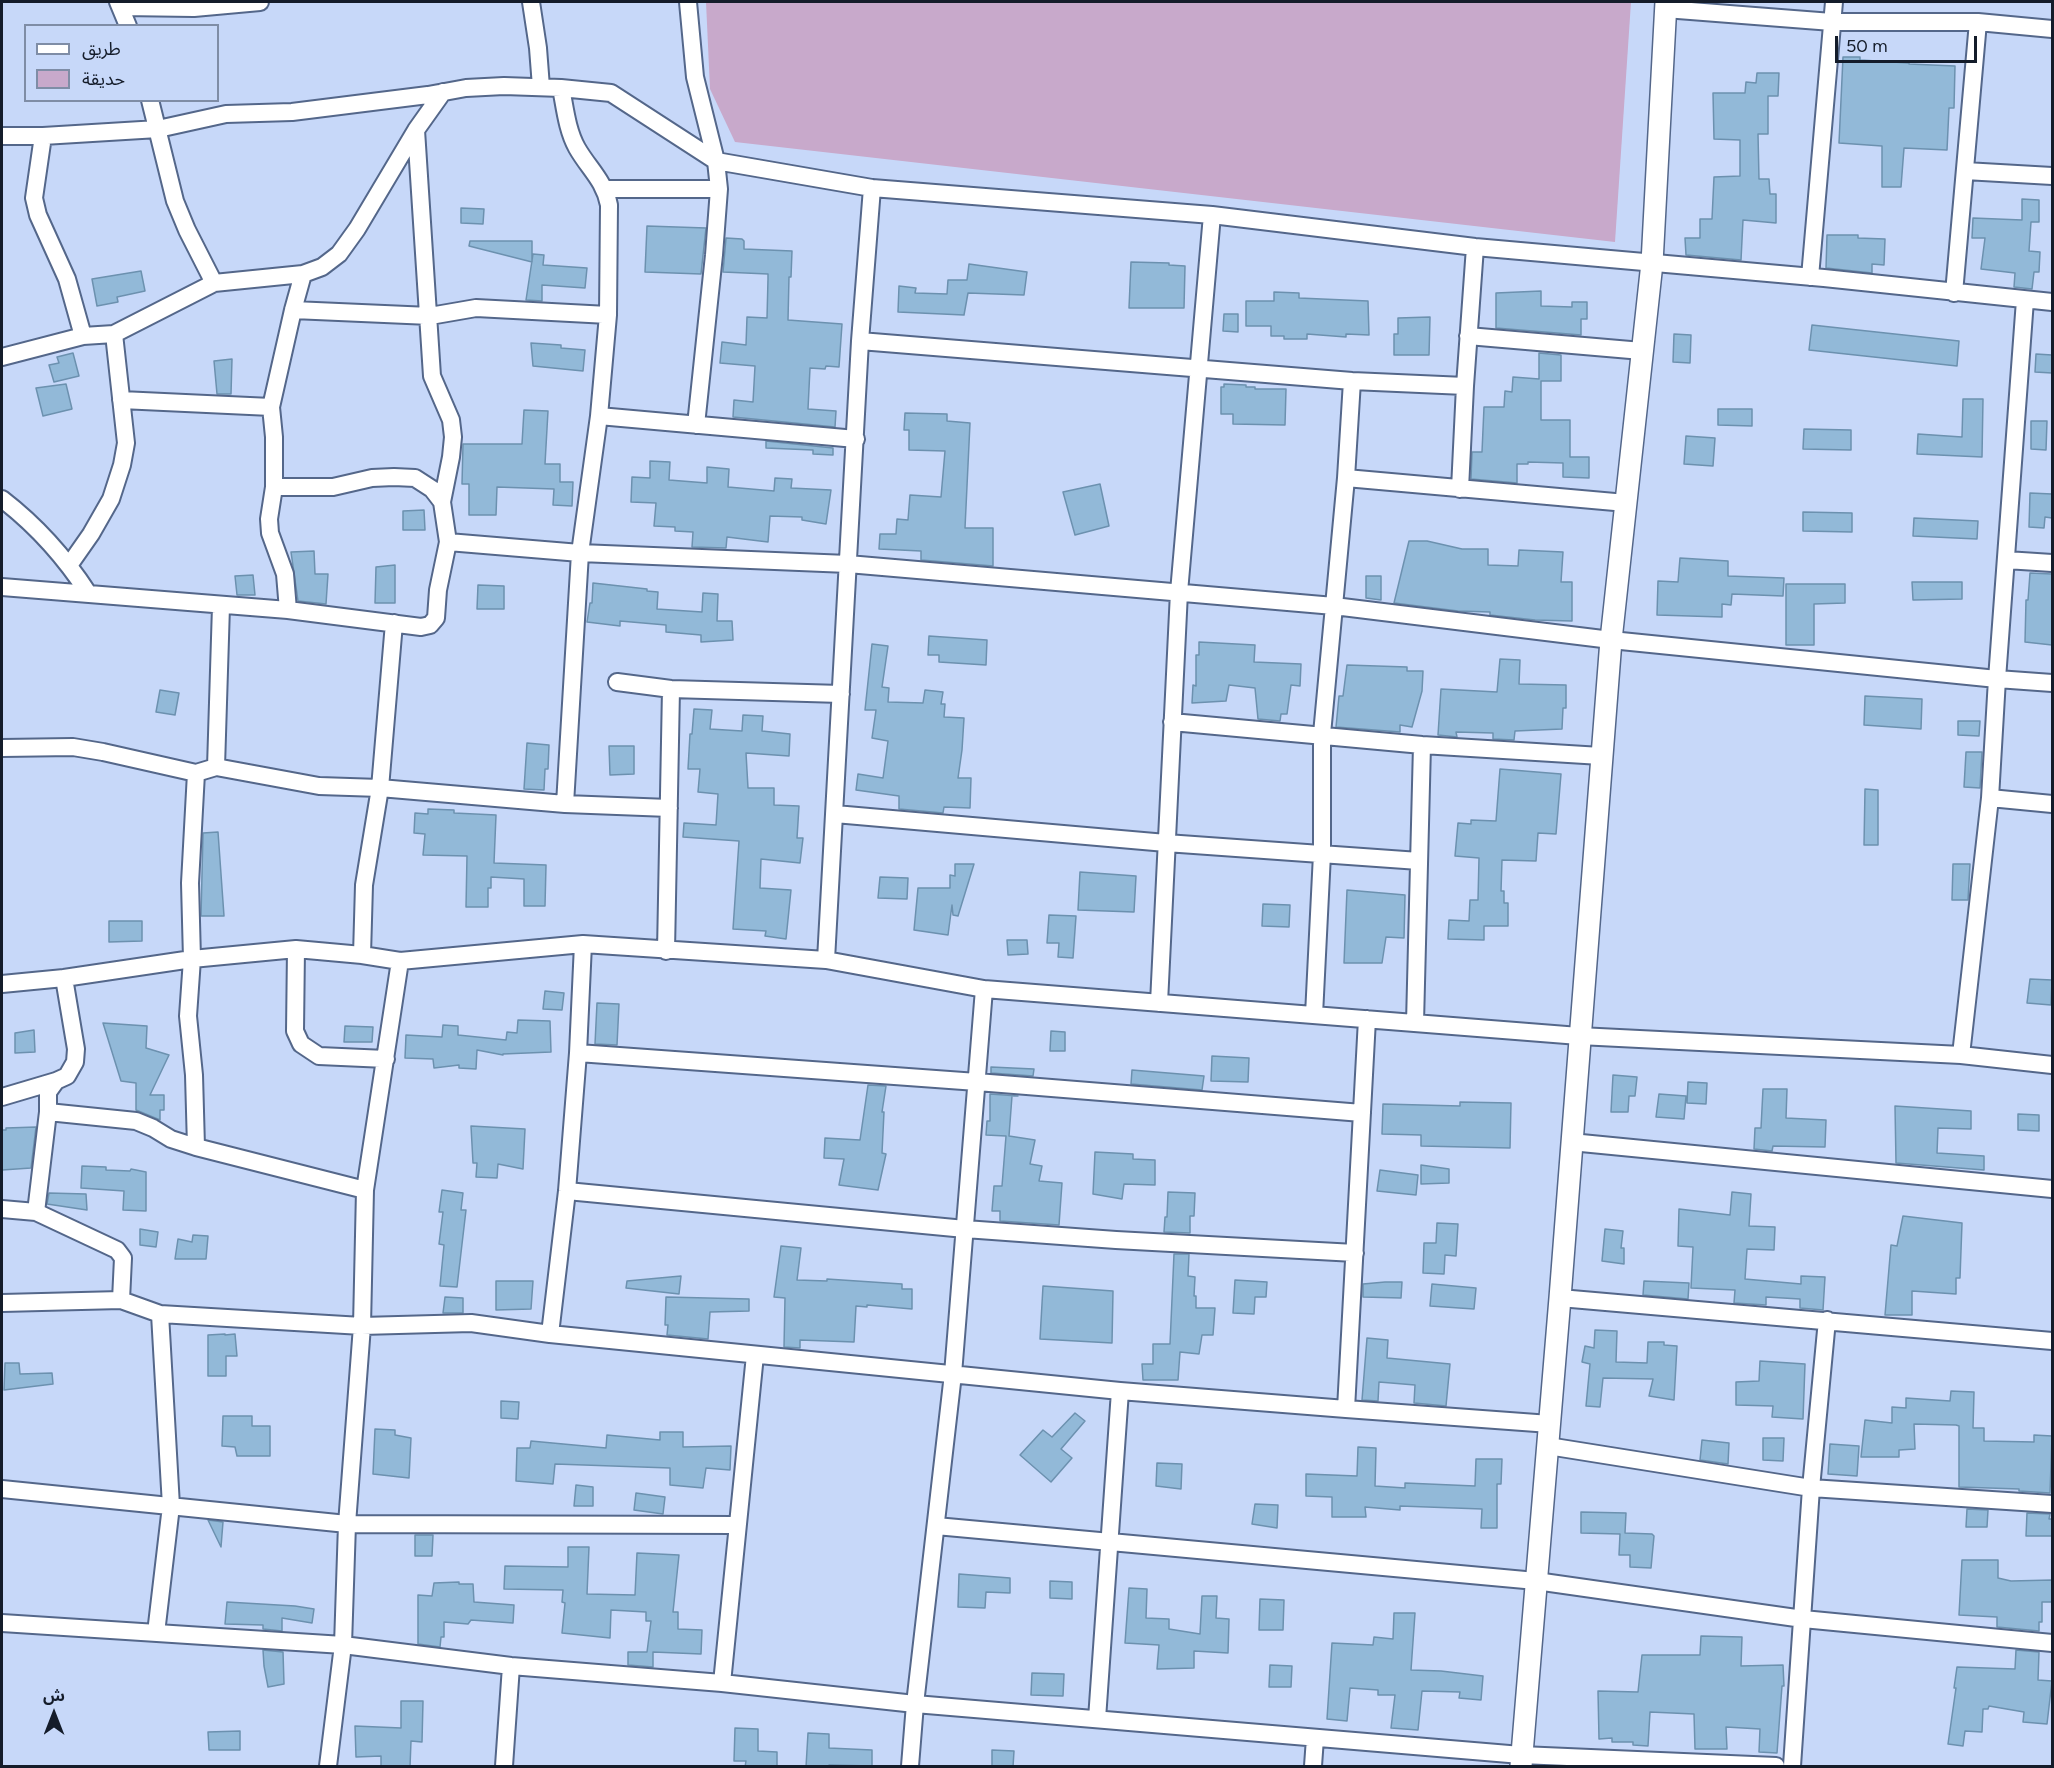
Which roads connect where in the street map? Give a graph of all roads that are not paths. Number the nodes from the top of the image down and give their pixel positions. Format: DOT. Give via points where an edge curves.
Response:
graph roads {
  1 [pos="260,2"];
  2 [pos="531,2"];
  3 [pos="688,2"];
  4 [pos="1834,2"];
  5 [pos="125,4"];
  6 [pos="1665,5"];
  7 [pos="1832,22"];
  8 [pos="1978,22"];
  9 [pos="128,24"];
  10 [pos="2052,29"];
  11 [pos="541,87"];
  12 [pos="561,88"];
  13 [pos="443,92"];
  14 [pos="151,102"];
  15 [pos="158,129"];
  16 [pos="416,130"];
  17 [pos="2,136"];
  18 [pos="44,136"];
  19 [pos="716,161"];
  20 [pos="1965,171"];
  21 [pos="2052,176"];
  22 [pos="872,188"];
  23 [pos="606,189"];
  24 [pos="718,189"];
  25 [pos="1212,215"];
  26 [pos="1475,247"];
  27 [pos="1652,263"];
  28 [pos="303,274"];
  29 [pos="1810,277"];
  30 [pos="214,283"];
  31 [pos="1954,293"];
  32 [pos="2025,300"];
  33 [pos="2052,302"];
  34 [pos="293,310"];
  35 [pos="608,315"];
  36 [pos="430,316"];
  37 [pos="114,334"];
  38 [pos="83,336"];
  39 [pos="1468,336"];
  40 [pos="861,340"];
  41 [pos="1642,351"];
  42 [pos="2,357"];
  43 [pos="1197,368"];
  44 [pos="1352,381"];
  45 [pos="1465,386"];
  46 [pos="121,400"];
  47 [pos="271,407"];
  48 [pos="599,416"];
  49 [pos="696,425"];
  50 [pos="856,439"];
  51 [pos="1346,478"];
  52 [pos="274,487"];
  53 [pos="1460,489"];
  54 [pos="2,499"];
  55 [pos="442,502"];
  56 [pos="1626,503"];
  57 [pos="448,542"];
  58 [pos="580,553"];
  59 [pos="2006,560"];
  60 [pos="2052,563"];
  61 [pos="70,564"];
  62 [pos="848,564"];
  63 [pos="2,587"];
  64 [pos="1179,592"];
  65 [pos="88,593"];
  66 [pos="221,606"];
  67 [pos="1334,606"];
  68 [pos="288,609"];
  69 [pos="394,623"];
  70 [pos="1611,640"];
  71 [pos="1997,679"];
  72 [pos="616,682"];
  73 [pos="2052,683"];
  74 [pos="671,689"];
  75 [pos="841,694"];
  76 [pos="1172,722"];
  77 [pos="1322,734"];
  78 [pos="1422,745"];
  79 [pos="2,748"];
  80 [pos="1601,756"];
  81 [pos="216,767"];
  82 [pos="196,773"];
  83 [pos="380,788"];
  84 [pos="1990,798"];
  85 [pos="566,804"];
  86 [pos="2052,804"];
  87 [pos="669,808"];
  88 [pos="835,814"];
  89 [pos="1166,843"];
  90 [pos="1322,854"];
  91 [pos="1419,861"];
  92 [pos="583,944"];
  93 [pos="296,949"];
  94 [pos="666,951"];
  95 [pos="362,955"];
  96 [pos="192,959"];
  97 [pos="826,960"];
  98 [pos="400,961"];
  99 [pos="64,978"];
  100 [pos="2,984"];
  101 [pos="984,989"];
  102 [pos="1159,1003"];
  103 [pos="1314,1015"];
  104 [pos="1367,1019"];
  105 [pos="1414,1023"];
  106 [pos="1579,1036"];
  107 [pos="578,1053"];
  108 [pos="1961,1055"];
  109 [pos="386,1059"];
  110 [pos="2052,1065"];
  111 [pos="56,1081"];
  112 [pos="977,1082"];
  113 [pos="2,1097"];
  114 [pos="48,1112"];
  115 [pos="1362,1113"];
  116 [pos="1571,1142"];
  117 [pos="196,1147"];
  118 [pos="365,1190"];
  119 [pos="2052,1190"];
  120 [pos="567,1191"];
  121 [pos="2,1209"];
  122 [pos="36,1212"];
  123 [pos="965,1229"];
  124 [pos="1355,1253"];
  125 [pos="1560,1298"];
  126 [pos="121,1300"];
  127 [pos="2,1303"];
  128 [pos="160,1314"];
  129 [pos="1827,1320"];
  130 [pos="362,1326"];
  131 [pos="550,1334"];
  132 [pos="2052,1341"];
  133 [pos="755,1355"];
  134 [pos="953,1374"];
  135 [pos="1120,1390"];
  136 [pos="1346,1409"];
  137 [pos="1550,1424"];
  138 [pos="1548,1446"];
  139 [pos="1811,1488"];
  140 [pos="2,1489"];
  141 [pos="2052,1504"];
  142 [pos="171,1506"];
  143 [pos="347,1524"];
  144 [pos="737,1525"];
  145 [pos="936,1526"];
  146 [pos="1109,1542"];
  147 [pos="1536,1581"];
  148 [pos="1803,1619"];
  149 [pos="2,1623"];
  150 [pos="156,1633"];
  151 [pos="2052,1643"];
  152 [pos="343,1645"];
  153 [pos="511,1666"];
  154 [pos="722,1683"];
  155 [pos="915,1704"];
  156 [pos="1097,1719"];
  157 [pos="1315,1738"];
  158 [pos="1521,1761"];
  159 [pos="328,1767"];
  160 [pos="504,1767"];
  161 [pos="910,1767"];
  162 [pos="1313,1767"];
  163 [pos="1776,1767"];
  164 [pos="1792,1767"];
  1 -- 5 [label="street" via="194,8"];
  2 -- 11 [label="street"];
  3 -- 19 [label="street" via="695,77"];
  4 -- 7 [label="street"];
  5 -- 9 [label="street"];
  6 -- 7 [label="street"];
  6 -- 27 [label="street"];
  7 -- 8 [label="street"];
  7 -- 29 [label="street"];
  8 -- 10 [label="street"];
  8 -- 20 [label="street"];
  11 -- 12 [label="street"];
  11 -- 13 [label="street"];
  12 -- 19 [label="street" via="611,93"];
  12 -- 23 [label="street" via="577,147"];
  13 -- 15 [label="street" via="292,112 226,114"];
  13 -- 16 [label="street"];
  14 -- 15 [label="street"];
  15 -- 18 [label="street"];
  15 -- 30 [label="street" via="175,201"];
  16 -- 28 [label="street" via="339,254 322,267"];
  16 -- 36 [label="street"];
  17 -- 18 [label="street"];
  18 -- 38 [label="street" via="34,198 68,279"];
  19 -- 22 [label="street"];
  19 -- 24 [label="street"];
  20 -- 21 [label="street"];
  20 -- 31 [label="street"];
  22 -- 25 [label="street"];
  22 -- 40 [label="street"];
  23 -- 24 [label="street"];
  23 -- 35 [label="street"];
  24 -- 49 [label="street"];
  25 -- 26 [label="street"];
  25 -- 43 [label="street"];
  26 -- 27 [label="street"];
  26 -- 39 [label="street"];
  27 -- 29 [label="street"];
  27 -- 41 [label="street"];
  28 -- 30 [label="street"];
  28 -- 34 [label="street"];
  29 -- 31 [label="street"];
  30 -- 37 [label="street"];
  31 -- 32 [label="street"];
  32 -- 33 [label="street"];
  32 -- 59 [label="street"];
  34 -- 36 [label="street"];
  34 -- 47 [label="street"];
  35 -- 36 [label="street" via="476,308"];
  35 -- 48 [label="street"];
  36 -- 55 [label="street" via="432,376 451,420 453,437"];
  37 -- 38 [label="street"];
  37 -- 46 [label="street"];
  38 -- 42 [label="street"];
  39 -- 41 [label="street"];
  39 -- 45 [label="street"];
  40 -- 43 [label="street"];
  40 -- 50 [label="street"];
  41 -- 56 [label="street"];
  43 -- 44 [label="street"];
  43 -- 64 [label="street"];
  44 -- 45 [label="street"];
  44 -- 51 [label="street"];
  45 -- 53 [label="street"];
  46 -- 47 [label="street"];
  46 -- 61 [label="street" via="126,443 122,465 111,499"];
  47 -- 52 [label="street"];
  48 -- 49 [label="street"];
  48 -- 58 [label="street"];
  49 -- 50 [label="street"];
  50 -- 62 [label="street"];
  51 -- 53 [label="street"];
  51 -- 67 [label="street"];
  52 -- 55 [label="street" via="333,487 372,478 415,478 432,489"];
  52 -- 68 [label="street" via="268,519 285,574"];
  53 -- 56 [label="street"];
  54 -- 61 [label="street" via="39,530"];
  55 -- 57 [label="street"];
  56 -- 70 [label="street"];
  57 -- 58 [label="street"];
  57 -- 69 [label="street" via="436,618 421,627"];
  58 -- 62 [label="street"];
  58 -- 85 [label="street"];
  59 -- 60 [label="street"];
  59 -- 71 [label="street"];
  61 -- 65 [label="street"];
  62 -- 64 [label="street"];
  62 -- 75 [label="street"];
  63 -- 65 [label="street"];
  64 -- 67 [label="street"];
  64 -- 76 [label="street"];
  65 -- 66 [label="street"];
  66 -- 68 [label="street"];
  66 -- 81 [label="street"];
  67 -- 70 [label="street"];
  67 -- 77 [label="street"];
  68 -- 69 [label="street"];
  69 -- 83 [label="street"];
  70 -- 71 [label="street"];
  70 -- 80 [label="street"];
  71 -- 73 [label="street"];
  71 -- 84 [label="street"];
  72 -- 74 [label="street"];
  74 -- 75 [label="street"];
  74 -- 87 [label="street"];
  75 -- 88 [label="street"];
  76 -- 77 [label="street"];
  76 -- 89 [label="street"];
  77 -- 78 [label="street"];
  77 -- 90 [label="street"];
  78 -- 80 [label="street"];
  78 -- 91 [label="street"];
  79 -- 82 [label="street" via="73,747"];
  80 -- 106 [label="street"];
  81 -- 82 [label="street"];
  81 -- 83 [label="street" via="319,786"];
  82 -- 96 [label="street" via="190,883"];
  83 -- 85 [label="street"];
  83 -- 95 [label="street" via="364,885"];
  84 -- 86 [label="street"];
  84 -- 108 [label="street"];
  85 -- 87 [label="street"];
  87 -- 94 [label="street"];
  88 -- 89 [label="street"];
  88 -- 97 [label="street"];
  89 -- 90 [label="street"];
  89 -- 102 [label="street"];
  90 -- 91 [label="street"];
  90 -- 103 [label="street"];
  91 -- 105 [label="street"];
  92 -- 94 [label="street"];
  92 -- 98 [label="street"];
  92 -- 107 [label="street"];
  93 -- 95 [label="street"];
  93 -- 96 [label="street"];
  93 -- 109 [label="street" via="295,1031 301,1044 319,1056"];
  94 -- 97 [label="street"];
  95 -- 98 [label="street"];
  96 -- 99 [label="street"];
  96 -- 117 [label="street" via="189,1016"];
  97 -- 101 [label="street"];
  98 -- 109 [label="street"];
  99 -- 100 [label="street"];
  99 -- 111 [label="street" via="75,1062 66,1076"];
  101 -- 102 [label="street"];
  101 -- 112 [label="street"];
  102 -- 103 [label="street"];
  103 -- 104 [label="street"];
  104 -- 105 [label="street"];
  104 -- 115 [label="street"];
  105 -- 106 [label="street"];
  106 -- 108 [label="street"];
  106 -- 116 [label="street"];
  107 -- 112 [label="street"];
  107 -- 120 [label="street"];
  108 -- 110 [label="street"];
  109 -- 118 [label="street"];
  111 -- 113 [label="street"];
  111 -- 114 [label="street" via="48,1092"];
  112 -- 115 [label="street"];
  112 -- 123 [label="street"];
  114 -- 117 [label="street" via="135,1121"];
  114 -- 122 [label="street"];
  115 -- 124 [label="street"];
  116 -- 119 [label="street"];
  116 -- 125 [label="street"];
  117 -- 118 [label="street"];
  118 -- 130 [label="street"];
  120 -- 123 [label="street"];
  120 -- 131 [label="street"];
  121 -- 122 [label="street"];
  122 -- 126 [label="street" via="117,1250 123,1258"];
  123 -- 124 [label="street"];
  123 -- 134 [label="street"];
  124 -- 136 [label="street"];
  125 -- 129 [label="street"];
  125 -- 137 [label="street"];
  126 -- 127 [label="street"];
  126 -- 128 [label="street"];
  128 -- 130 [label="street"];
  128 -- 142 [label="street"];
  129 -- 132 [label="street"];
  129 -- 139 [label="street"];
  130 -- 131 [label="street" via="471,1323"];
  130 -- 143 [label="street"];
  131 -- 133 [label="street"];
  133 -- 134 [label="street"];
  133 -- 144 [label="street"];
  134 -- 135 [label="street"];
  134 -- 145 [label="street"];
  135 -- 136 [label="street"];
  135 -- 146 [label="street"];
  136 -- 137 [label="street"];
  137 -- 138 [label="street"];
  138 -- 139 [label="street"];
  138 -- 147 [label="street"];
  139 -- 141 [label="street"];
  139 -- 148 [label="street"];
  140 -- 142 [label="street"];
  142 -- 143 [label="street"];
  142 -- 150 [label="street"];
  143 -- 144 [label="street"];
  143 -- 152 [label="street"];
  144 -- 154 [label="street"];
  145 -- 146 [label="street"];
  145 -- 155 [label="street"];
  146 -- 147 [label="street"];
  146 -- 156 [label="street"];
  147 -- 148 [label="street"];
  147 -- 158 [label="street"];
  148 -- 151 [label="street"];
  148 -- 164 [label="street"];
  149 -- 150 [label="street"];
  150 -- 152 [label="street"];
  152 -- 153 [label="street"];
  152 -- 159 [label="street"];
  153 -- 154 [label="street"];
  153 -- 160 [label="street"];
  154 -- 155 [label="street"];
  155 -- 156 [label="street"];
  155 -- 161 [label="street"];
  156 -- 157 [label="street"];
  157 -- 158 [label="street"];
  157 -- 162 [label="street"];
  158 -- 163 [label="street"];
}
